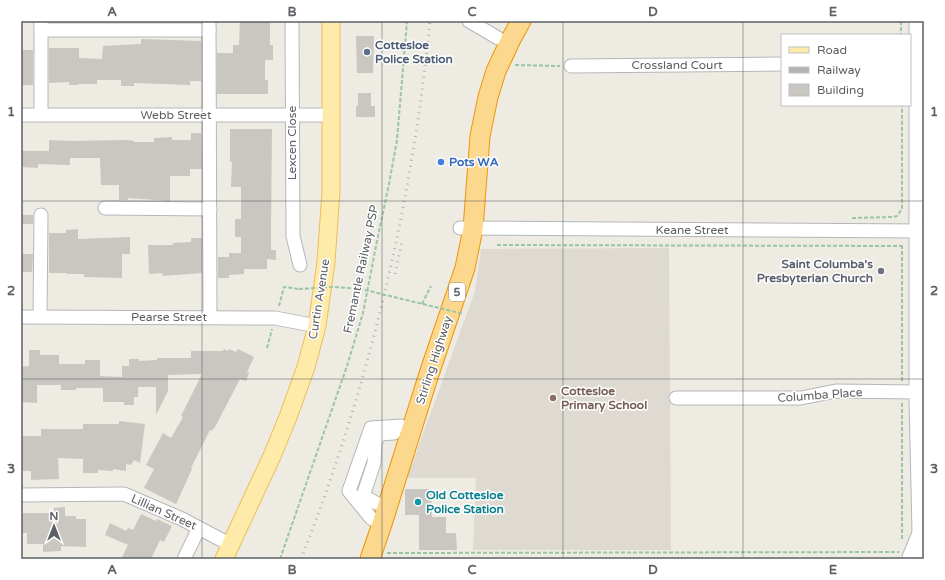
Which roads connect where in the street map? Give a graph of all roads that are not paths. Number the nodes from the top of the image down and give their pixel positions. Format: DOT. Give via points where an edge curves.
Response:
graph roads {
  1 [pos="292,21"];
  2 [pos="331,21"];
  3 [pos="469,21"];
  4 [pos="508,21"];
  5 [pos="522,21"];
  6 [pos="916,21"];
  7 [pos="41,26"];
  8 [pos="209,26"];
  9 [pos="498,38"];
  10 [pos="916,59"];
  11 [pos="781,64"];
  12 [pos="571,66"];
  13 [pos="292,114"];
  14 [pos="21,115"];
  15 [pos="41,115"];
  16 [pos="209,115"];
  17 [pos="331,115"];
  18 [pos="105,208"];
  19 [pos="210,208"];
  20 [pos="41,215"];
  21 [pos="467,228"];
  22 [pos="920,231"];
  23 [pos="300,265"];
  24 [pos="21,317"];
  25 [pos="40,317"];
  26 [pos="210,317"];
  27 [pos="317,326"];
  28 [pos="919,396"];
  29 [pos="676,398"];
  30 [pos="403,431"];
  31 [pos="21,495"];
  32 [pos="376,515"];
  33 [pos="199,528"];
  34 [pos="919,532"];
  35 [pos="228,552"];
  36 [pos="377,556"];
  37 [pos="906,556"];
  38 [pos="922,558"];
  39 [pos="184,559"];
  40 [pos="357,559"];
  1 -- 13 [label="street, Lexcen Close"];
  2 -- 17 [label="main road, Curtin Avenue"];
  3 -- 9 [label="street"];
  4 -- 9 [label="highway, Stirling Highway / 5"];
  5 -- 21 [label="highway, Stirling Highway / 5" via="496,72 488,97"];
  6 -- 10 [label="street"];
  7 -- 8 [label="street"];
  7 -- 15 [label="street"];
  8 -- 16 [label="street"];
  9 -- 21 [label="highway, Stirling Highway / 5" via="480,81 468,135"];
  10 -- 22 [label="street"];
  11 -- 12 [label="street, Crossland Court"];
  13 -- 16 [label="street, Webb Street"];
  13 -- 17 [label="street, Webb Street"];
  13 -- 23 [label="street, Lexcen Close" via="293,236"];
  14 -- 15 [label="street, Webb Street"];
  15 -- 16 [label="street, Webb Street"];
  16 -- 19 [label="street"];
  17 -- 27 [label="main road, Curtin Avenue" via="331,192 326,262"];
  18 -- 19 [label="street"];
  19 -- 26 [label="street"];
  20 -- 25 [label="street"];
  21 -- 22 [label="street, Keane Street"];
  21 -- 30 [label="highway, Stirling Highway / 5" via="465,268"];
  22 -- 28 [label="street" via="917,246"];
  24 -- 25 [label="street, Pearse Street"];
  25 -- 26 [label="street, Pearse Street"];
  26 -- 27 [label="street, Pearse Street" via="275,318"];
  27 -- 35 [label="main road, Curtin Avenue" via="288,417"];
  28 -- 29 [label="street, Columba Place" via="836,391 801,398"];
  28 -- 34 [label="street"];
  30 -- 32 [label="highway, Stirling Highway / 5"];
  30 -- 32 [label="street" via="371,428 349,491"];
  31 -- 33 [label="street, Lillian Street" via="124,494"];
  32 -- 36 [label="highway, Stirling Highway / 5"];
  32 -- 40 [label="highway, Stirling Highway / 5"];
  33 -- 35 [label="street, Lillian Street"];
  33 -- 39 [label="street"];
  34 -- 37 [label="street"];
  34 -- 38 [label="street"];
  37 -- 38 [label="street" via="916,555"];
}
